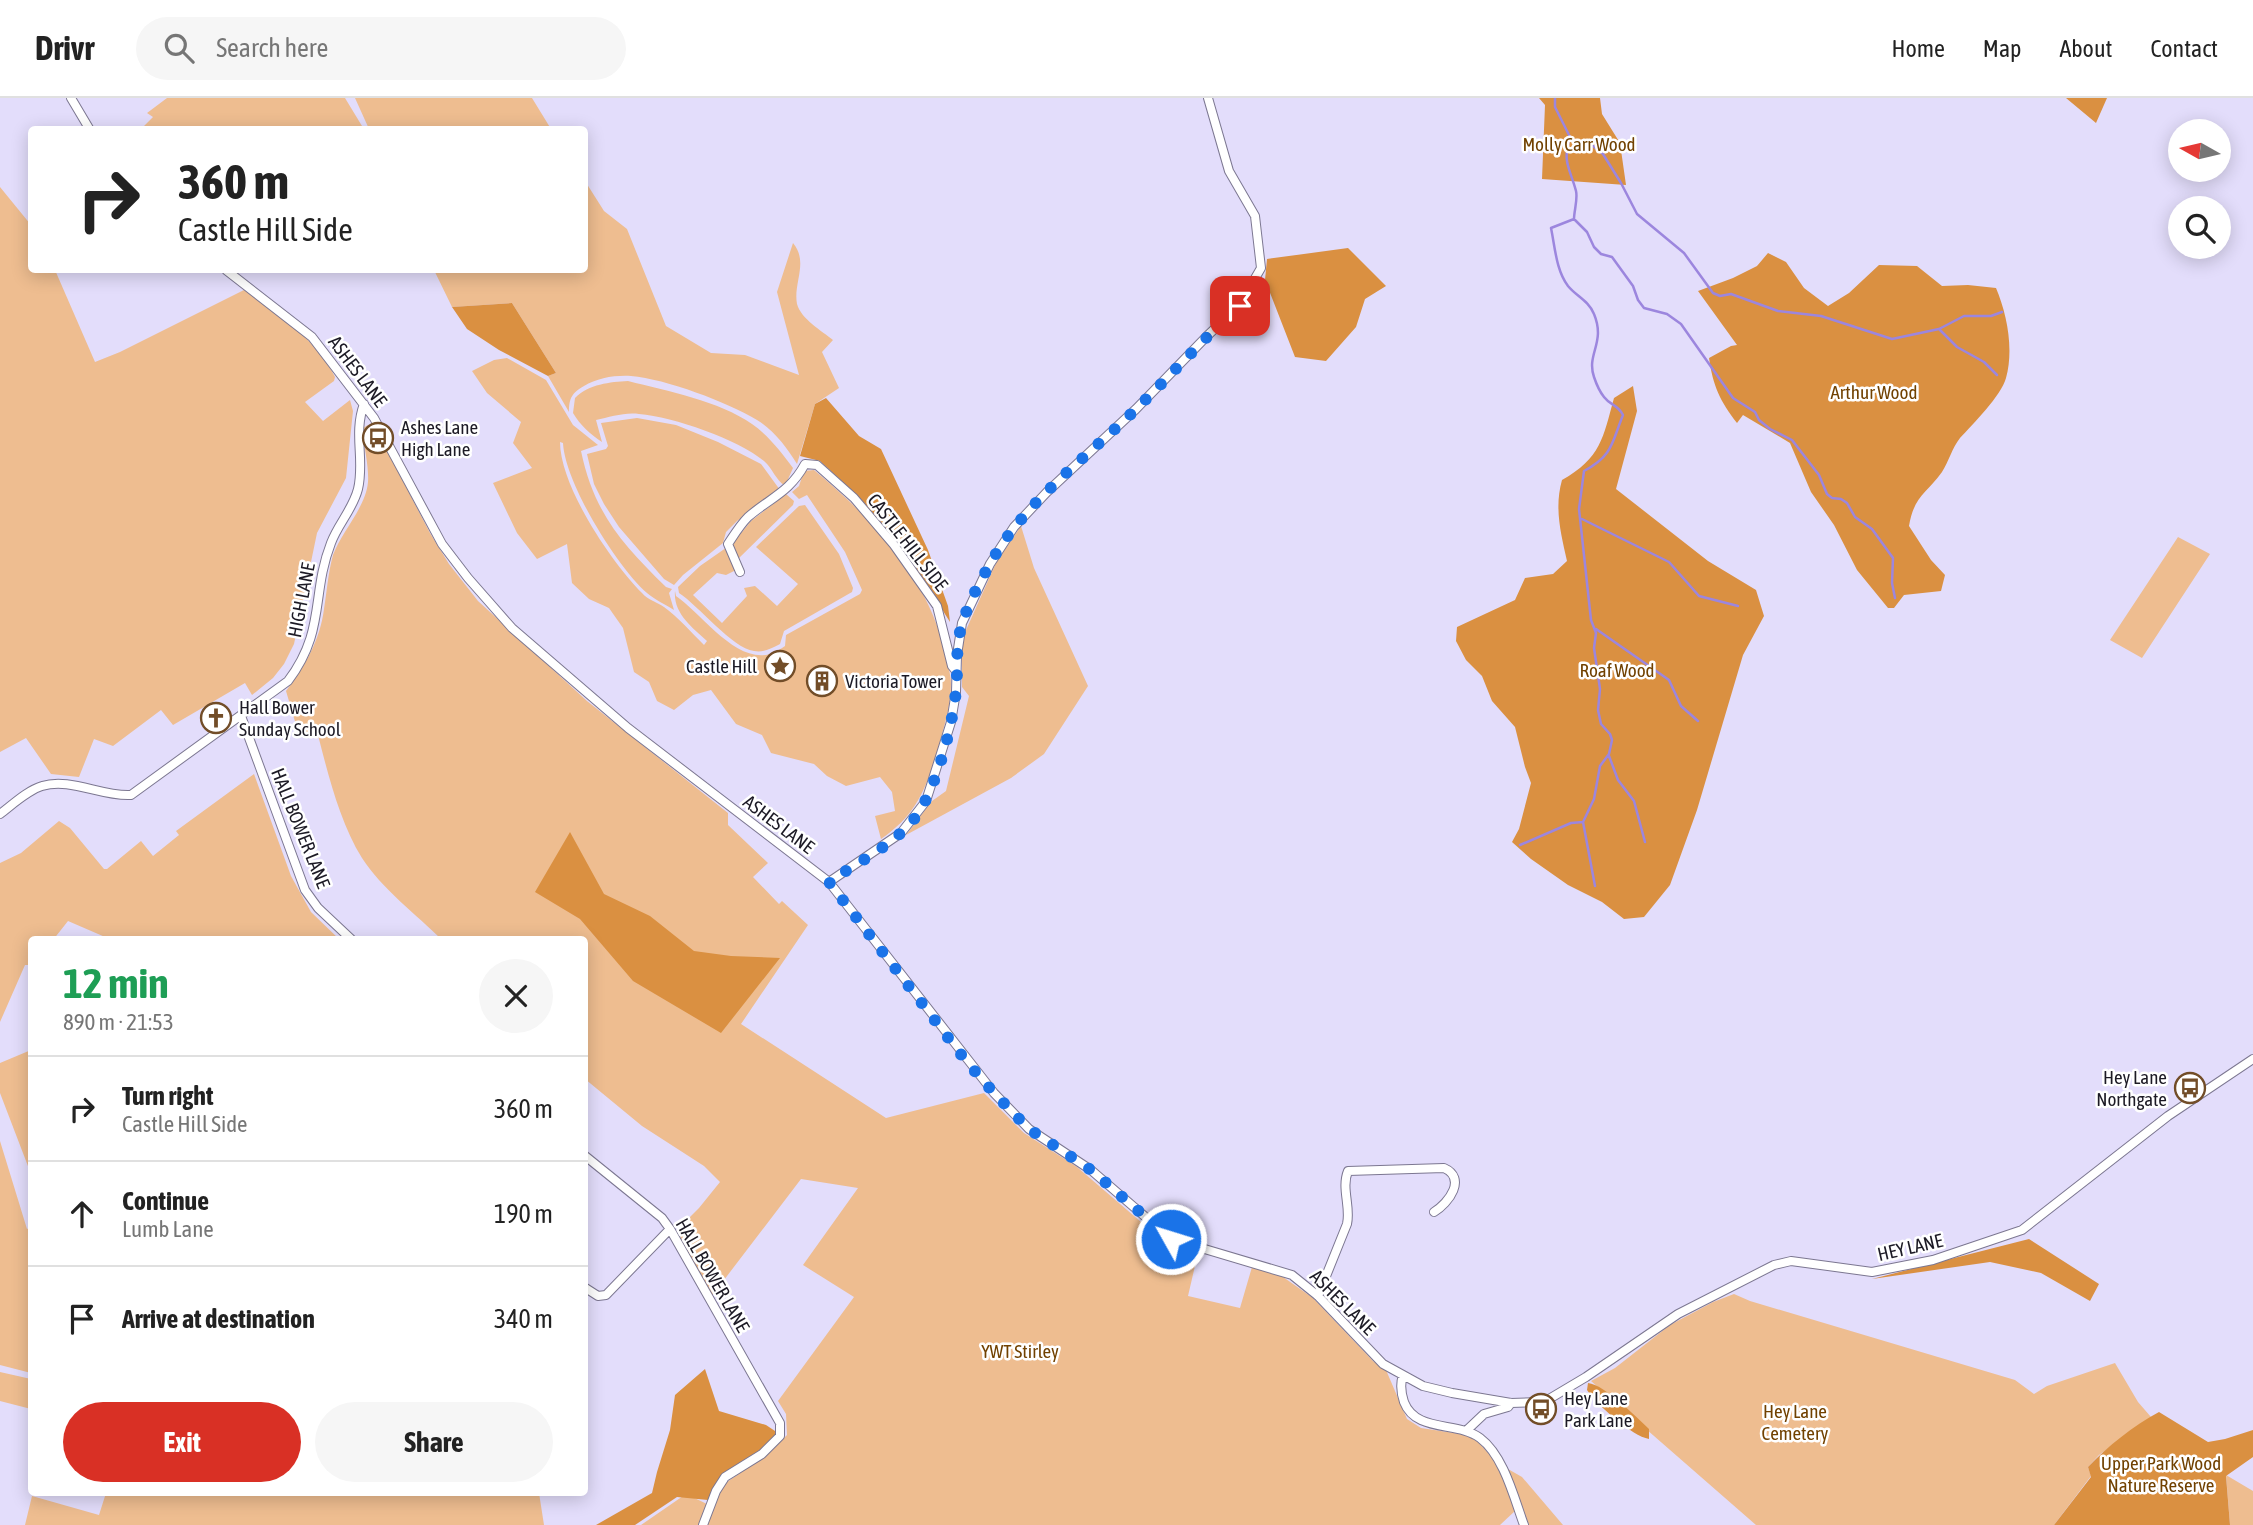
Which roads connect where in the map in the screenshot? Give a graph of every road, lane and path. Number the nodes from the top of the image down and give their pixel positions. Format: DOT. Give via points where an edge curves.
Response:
graph roads {
  1 [pos="71,98"];
  2 [pos="1208,98"];
  3 [pos="88,126"];
  4 [pos="230,273"];
  5 [pos="364,404"];
  6 [pos="740,572"];
  7 [pos="957,674"];
  8 [pos="241,716"];
  9 [pos="0,814"];
  10 [pos="829,882"];
  11 [pos="348,936"];
  12 [pos="2253,1059"];
  13 [pos="588,1158"];
  14 [pos="1434,1212"];
  15 [pos="670,1229"];
  16 [pos="588,1290"];
  17 [pos="1318,1296"];
  18 [pos="1403,1375"];
  19 [pos="1511,1403"];
  20 [pos="1466,1431"];
  21 [pos="703,1525"];
  22 [pos="1524,1525"];
  1 -- 3 [label="street"];
  2 -- 7 [label="street" via="1229,171 1255,216 1261,268 1240,306 1014,527 962,623"];
  4 -- 5 [label="street, ASHES LANE" via="313,337"];
  5 -- 8 [label="street, HIGH LANE" via="358,418 358,488 326,558 311,641 288,681"];
  5 -- 10 [label="street, ASHES LANE" via="442,544 512,628 628,728"];
  6 -- 7 [label="street, CASTLE HILL SIDE" via="728,544 737,530 786,490 805,464 817,466 854,498 937,606"];
  7 -- 10 [label="street, CASTLE HILL SIDE" via="951,722 926,801 901,833"];
  8 -- 9 [label="street, HIGH LANE" via="131,795 59,784 41,786"];
  8 -- 11 [label="street, HALL BOWER LANE" via="305,890"];
  10 -- 17 [label="street, ASHES LANE" via="966,1061 1029,1129 1091,1170 1171,1239 1293,1275"];
  12 -- 19 [label="street, HEY LANE" via="2168,1116 2022,1230 1933,1261 1872,1272 1791,1261 1774,1265 1678,1314 1544,1402"];
  13 -- 15 [label="street, HALL BOWER LANE"];
  14 -- 17 [label="street" via="1444,1206 1456,1186 1451,1170 1348,1171 1345,1188 1350,1212"];
  15 -- 16 [label="street" via="606,1295"];
  15 -- 21 [label="street, HALL BOWER LANE" via="780,1423 780,1436 762,1454 725,1477"];
  17 -- 18 [label="street, ASHES LANE" via="1383,1364"];
  18 -- 19 [label="street, ASHES LANE" via="1452,1394"];
  18 -- 20 [label="street" via="1402,1396 1419,1420"];
  19 -- 20 [label="street" via="1484,1414"];
  20 -- 22 [label="street" via="1481,1439 1495,1457"];
}
